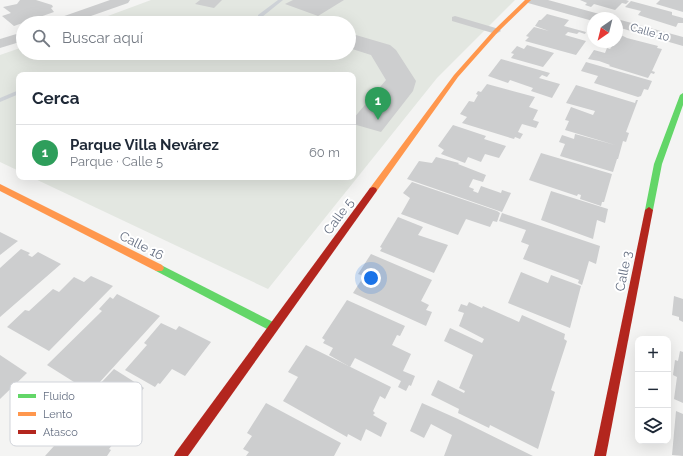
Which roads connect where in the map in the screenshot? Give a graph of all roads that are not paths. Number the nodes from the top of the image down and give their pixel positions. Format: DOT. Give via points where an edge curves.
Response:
graph roads {
  1 [pos="76,0"];
  2 [pos="123,0"];
  3 [pos="528,0"];
  4 [pos="533,0"];
  5 [pos="92,11"];
  6 [pos="587,15"];
  7 [pos="78,16"];
  8 [pos="455,20"];
  9 [pos="623,25"];
  10 [pos="496,31"];
  11 [pos="16,38"];
  12 [pos="683,42"];
  13 [pos="0,44"];
  14 [pos="683,95"];
  15 [pos="0,187"];
  16 [pos="273,327"];
  17 [pos="180,456"];
  18 [pos="600,456"];
  1 -- 5 [label="street"];
  2 -- 5 [label="street"];
  3 -- 10 [label="street, Calle 5"];
  4 -- 6 [label="street"];
  5 -- 7 [label="street"];
  8 -- 10 [label="lane"];
  9 -- 12 [label="street, Calle 10"];
  10 -- 16 [label="street, Calle 5" via="456,76"];
  11 -- 13 [label="street"];
  14 -- 18 [label="street, Calle 3" via="658,164"];
  15 -- 16 [label="street, Calle 16"];
  16 -- 17 [label="street, Calle 5"];
}
